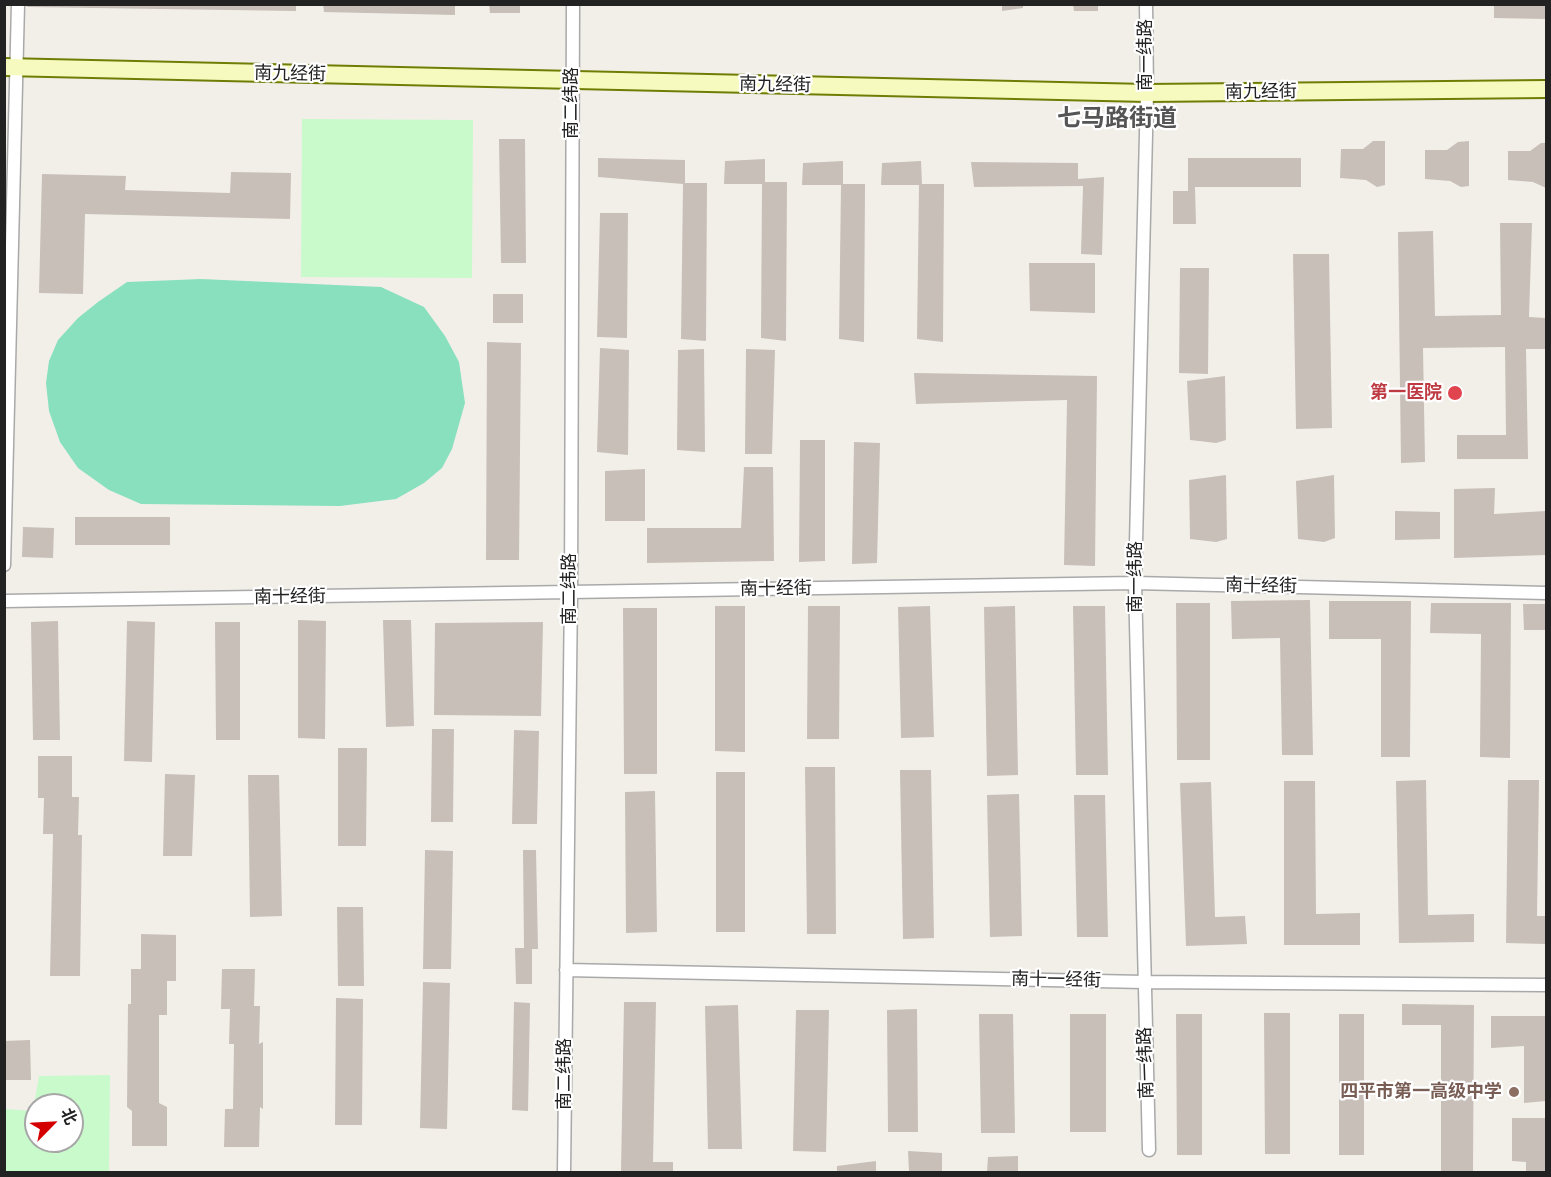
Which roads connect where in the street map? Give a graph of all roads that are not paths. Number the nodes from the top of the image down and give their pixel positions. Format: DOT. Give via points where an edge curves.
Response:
graph roads {
  1 [pos="18,4"];
  2 [pos="573,4"];
  3 [pos="1146,4"];
  4 [pos="10,67"];
  5 [pos="572,81"];
  6 [pos="1546,89"];
  7 [pos="1147,93"];
  8 [pos="4,566"];
  9 [pos="1135,583"];
  10 [pos="571,592"];
  11 [pos="1546,592"];
  12 [pos="4,601"];
  13 [pos="566,970"];
  14 [pos="1144,981"];
  15 [pos="1546,985"];
  16 [pos="1149,1150"];
  17 [pos="564,1173"];
  1 -- 4 [label="street"];
  2 -- 5 [label="street, 南二纬路"];
  3 -- 7 [label="street, 南一纬路"];
  4 -- 5 [label="main road, 南九经街"];
  4 -- 8 [label="street"];
  5 -- 7 [label="main road, 南九经街"];
  5 -- 10 [label="street, 南二纬路"];
  6 -- 7 [label="main road, 南九经街"];
  7 -- 9 [label="street, 南一纬路"];
  9 -- 10 [label="street, 南十经街"];
  9 -- 11 [label="street, 南十经街"];
  9 -- 14 [label="street, 南一纬路"];
  10 -- 12 [label="street, 南十经街"];
  10 -- 13 [label="street, 南二纬路"];
  13 -- 14 [label="street, 南十一经街"];
  13 -- 17 [label="street, 南二纬路"];
  14 -- 15 [label="street, 南十一经街"];
  14 -- 16 [label="street, 南一纬路"];
}
